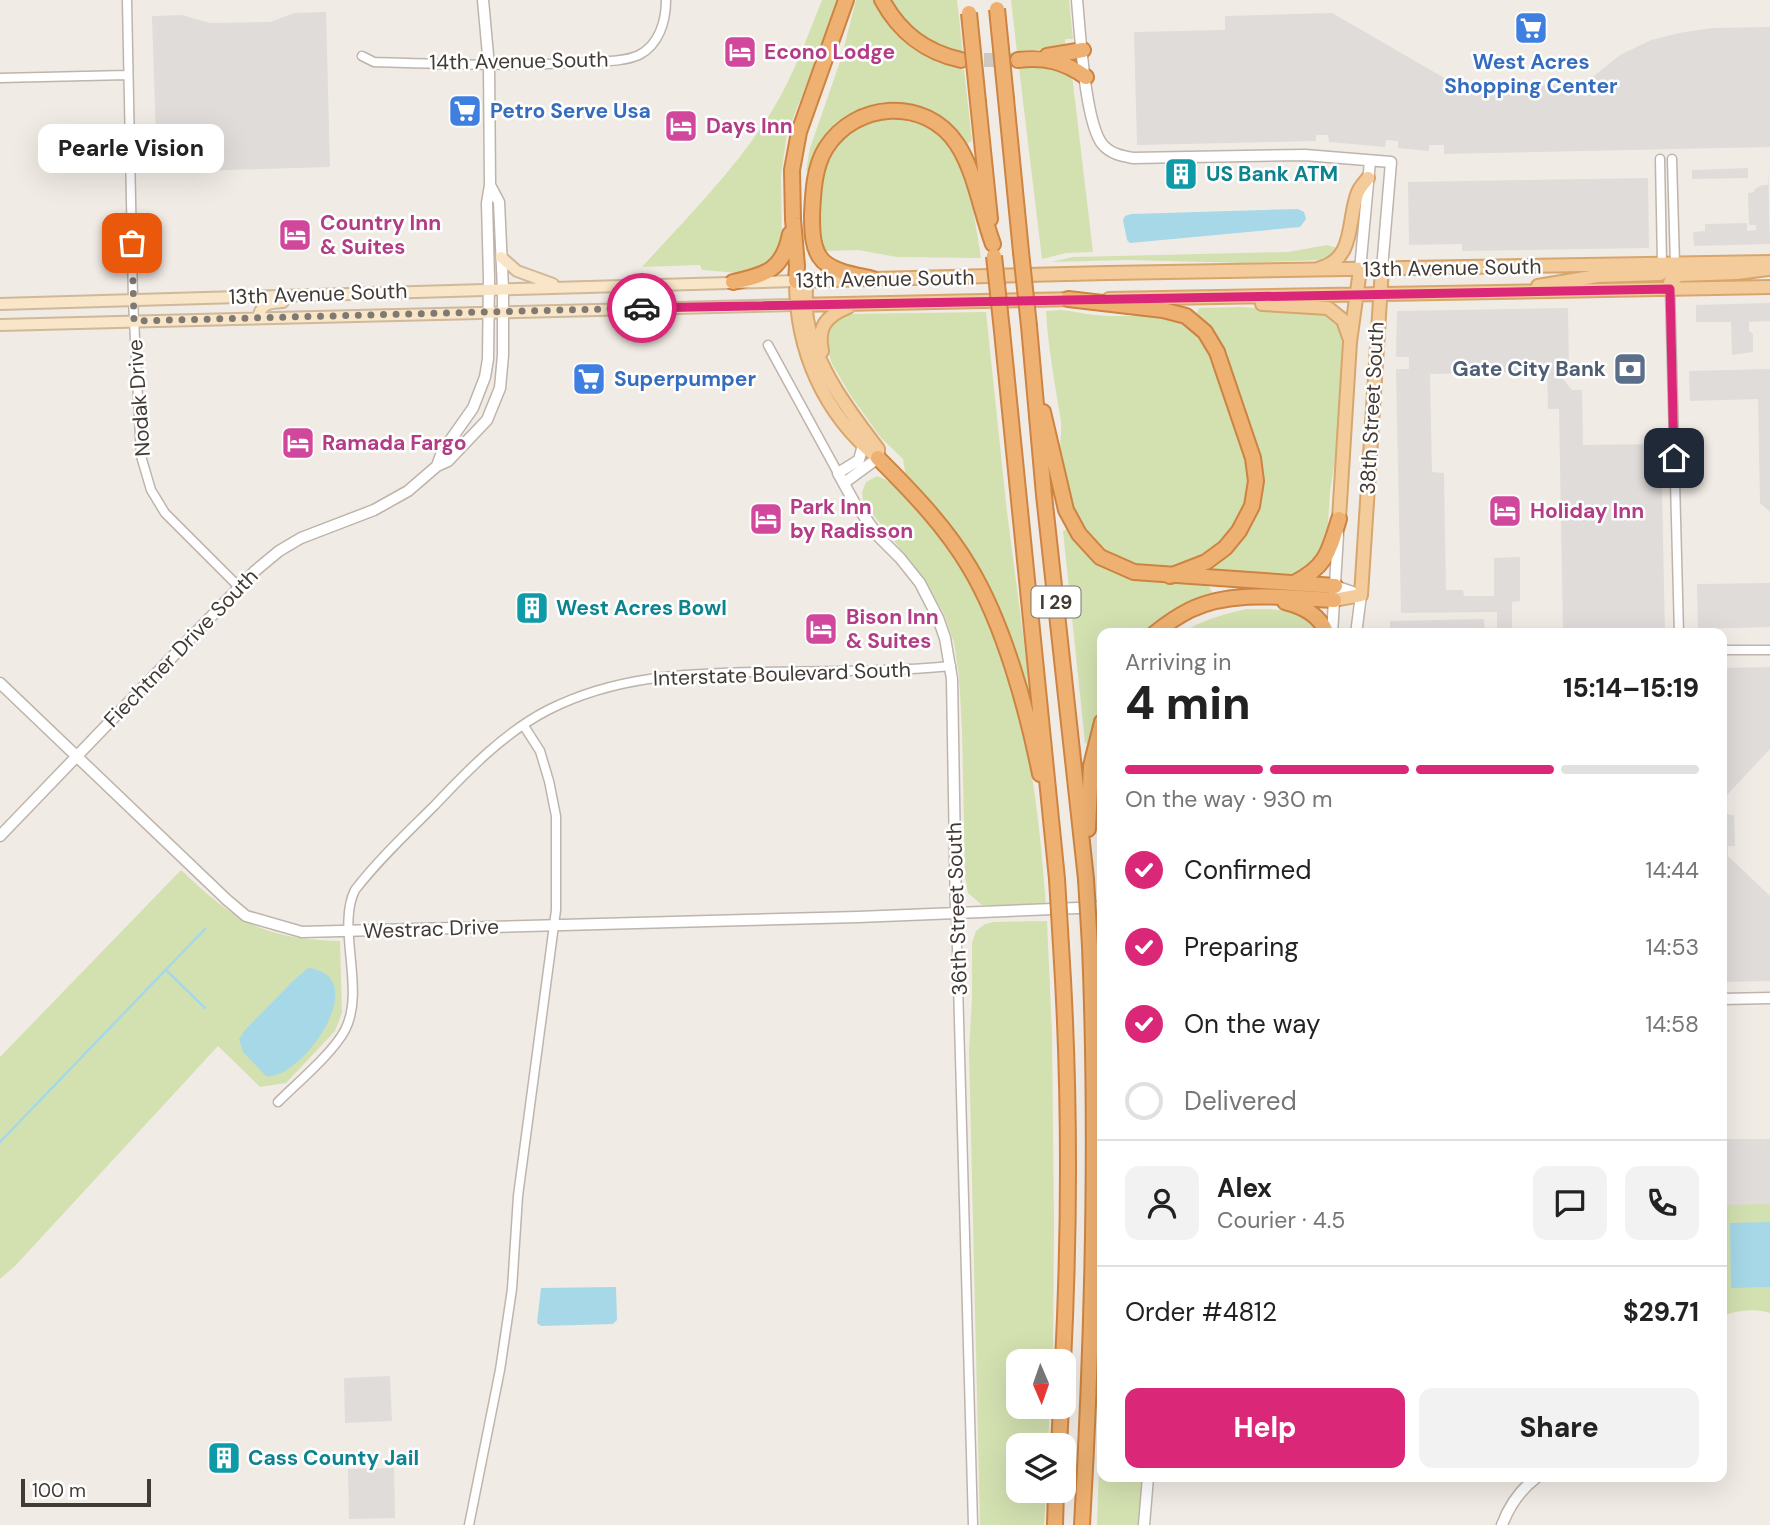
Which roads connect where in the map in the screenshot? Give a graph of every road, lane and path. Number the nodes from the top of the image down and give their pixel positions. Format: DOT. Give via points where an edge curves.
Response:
graph roads {
  1 [pos="127,0"];
  2 [pos="483,0"];
  3 [pos="666,0"];
  4 [pos="846,0"];
  5 [pos="882,0"];
  6 [pos="1077,0"];
  7 [pos="996,5"];
  8 [pos="968,7"];
  9 [pos="1083,50"];
  10 [pos="362,56"];
  11 [pos="1035,58"];
  12 [pos="961,60"];
  13 [pos="1018,60"];
  14 [pos="489,66"];
  15 [pos="127,75"];
  16 [pos="1086,76"];
  17 [pos="0,78"];
  18 [pos="1660,159"];
  19 [pos="1672,159"];
  20 [pos="1370,160"];
  21 [pos="1368,178"];
  22 [pos="490,185"];
  23 [pos="793,219"];
  24 [pos="993,250"];
  25 [pos="501,257"];
  26 [pos="1770,262"];
  27 [pos="1669,264"];
  28 [pos="1382,269"];
  29 [pos="1770,269"];
  30 [pos="1308,270"];
  31 [pos="1360,270"];
  32 [pos="873,279"];
  33 [pos="801,281"];
  34 [pos="733,282"];
  35 [pos="566,287"];
  36 [pos="1770,287"];
  37 [pos="488,289"];
  38 [pos="503,289"];
  39 [pos="1670,289"];
  40 [pos="1500,293"];
  41 [pos="341,294"];
  42 [pos="1379,295"];
  43 [pos="1356,296"];
  44 [pos="1202,297"];
  45 [pos="1068,299"];
  46 [pos="133,300"];
  47 [pos="0,303"];
  48 [pos="858,303"];
  49 [pos="801,305"];
  50 [pos="487,312"];
  51 [pos="503,312"];
  52 [pos="258,317"];
  53 [pos="134,321"];
  54 [pos="0,325"];
  55 [pos="1350,342"];
  56 [pos="768,345"];
  57 [pos="827,372"];
  58 [pos="1033,380"];
  59 [pos="863,445"];
  60 [pos="878,458"];
  61 [pos="437,466"];
  62 [pos="838,472"];
  63 [pos="844,483"];
  64 [pos="1339,519"];
  65 [pos="1170,576"];
  66 [pos="1294,583"];
  67 [pos="238,586"];
  68 [pos="1334,593"];
  69 [pos="1361,595"];
  70 [pos="1267,597"];
  71 [pos="1163,628"];
  72 [pos="1326,628"];
  73 [pos="1330,628"];
  74 [pos="1357,628"];
  75 [pos="1678,628"];
  76 [pos="1727,650"];
  77 [pos="1770,650"];
  78 [pos="951,666"];
  79 [pos="0,683"];
  80 [pos="524,726"];
  81 [pos="1097,742"];
  82 [pos="76,757"];
  83 [pos="1053,815"];
  84 [pos="0,836"];
  85 [pos="1085,873"];
  86 [pos="1097,907"];
  87 [pos="956,912"];
  88 [pos="555,925"];
  89 [pos="350,932"];
  90 [pos="1770,998"];
  91 [pos="1727,999"];
  92 [pos="278,1102"];
  93 [pos="1064,1349"];
  94 [pos="1148,1482"];
  95 [pos="1532,1482"];
  96 [pos="1056,1503"];
  97 [pos="469,1525"];
  98 [pos="973,1525"];
  99 [pos="1055,1525"];
  100 [pos="1083,1525"];
  101 [pos="1144,1525"];
  102 [pos="1502,1525"];
  1 -- 15 [label="street, Nodak Drive"];
  2 -- 14 [label="street"];
  3 -- 14 [label="street, 14th Avenue South" via="657,41 638,55 610,61"];
  4 -- 23 [label="highway" via="799,132"];
  5 -- 12 [label="highway" via="914,40"];
  6 -- 9 [label="street, 38th Street South"];
  7 -- 58 [label="highway, I 29, bridge"];
  8 -- 24 [label="highway, I 29, bridge"];
  9 -- 11 [label="highway"];
  9 -- 16 [label="street, 38th Street South"];
  10 -- 14 [label="street, 14th Avenue South" via="374,62"];
  11 -- 13 [label="highway"];
  11 -- 16 [label="highway" via="1058,61"];
  14 -- 22 [label="street"];
  15 -- 17 [label="street"];
  15 -- 46 [label="street, Nodak Drive"];
  16 -- 20 [label="street, 38th Street South" via="1097,136 1119,155 1305,155"];
  18 -- 27 [label="street"];
  19 -- 27 [label="street"];
  20 -- 21 [label="street, 38th Street South"];
  20 -- 28 [label="street, 38th Street South" via="1391,162"];
  21 -- 30 [label="main road" via="1358,190 1345,248 1333,262"];
  21 -- 31 [label="street, 38th Street South"];
  22 -- 25 [label="street, Fiechtner Drive South" via="499,202"];
  22 -- 37 [label="street, Fiechtner Drive South"];
  23 -- 33 [label="highway"];
  23 -- 34 [label="highway" via="787,247 772,270"];
  24 -- 32 [label="highway" via="970,169 956,142 915,112 873,112 853,120 825,150 814,184 812,225 821,259 834,268"];
  24 -- 83 [label="highway, I 29, bridge"];
  25 -- 35 [label="main road" via="530,277"];
  25 -- 38 [label="street, Fiechtner Drive South"];
  26 -- 27 [label="main road, 13th Avenue South"];
  27 -- 28 [label="main road, 13th Avenue South"];
  27 -- 40 [label="main road" via="1661,274 1597,276"];
  28 -- 31 [label="main road, 13th Avenue South"];
  28 -- 42 [label="main road, 38th Street South"];
  29 -- 39 [label="main road" via="1679,275 1670,282"];
  30 -- 31 [label="main road, 13th Avenue South"];
  30 -- 32 [label="main road, 13th Avenue South"];
  31 -- 43 [label="main road, 38th Street South"];
  32 -- 33 [label="main road, 13th Avenue South"];
  33 -- 34 [label="main road, 13th Avenue South"];
  33 -- 49 [label="main road"];
  34 -- 35 [label="main road, 13th Avenue South"];
  35 -- 38 [label="main road, 13th Avenue South"];
  36 -- 39 [label="main road, 13th Avenue South"];
  37 -- 38 [label="main road, 13th Avenue South"];
  37 -- 41 [label="main road, 13th Avenue South"];
  37 -- 50 [label="street, Fiechtner Drive South"];
  38 -- 51 [label="street, Fiechtner Drive South"];
  39 -- 40 [label="main road, 13th Avenue South"];
  39 -- 75 [label="street"];
  40 -- 42 [label="main road, 13th Avenue South"];
  41 -- 46 [label="main road, 13th Avenue South"];
  41 -- 52 [label="main road" via="270,303 260,308"];
  42 -- 43 [label="main road, 13th Avenue South"];
  42 -- 69 [label="main road, 38th Street South"];
  43 -- 44 [label="main road, 13th Avenue South"];
  43 -- 55 [label="main road, 38th Street South"];
  44 -- 45 [label="main road, 13th Avenue South"];
  44 -- 55 [label="main road" via="1328,308 1343,320"];
  45 -- 48 [label="main road, 13th Avenue South"];
  45 -- 65 [label="highway" via="1186,316 1205,332 1217,352 1253,458 1252,506 1225,548 1206,562"];
  46 -- 47 [label="main road, 13th Avenue South"];
  46 -- 53 [label="street, Nodak Drive"];
  48 -- 49 [label="main road, 13th Avenue South"];
  48 -- 57 [label="main road" via="834,313 820,330"];
  49 -- 51 [label="main road, 13th Avenue South"];
  49 -- 57 [label="main road"];
  49 -- 59 [label="main road" via="800,332 819,385 836,416"];
  50 -- 51 [label="main road, 13th Avenue South"];
  50 -- 52 [label="main road, 13th Avenue South"];
  50 -- 61 [label="street, Fiechtner Drive South" via="488,359 481,390"];
  51 -- 61 [label="street, Fiechtner Drive South" via="502,371 495,404 479,431"];
  52 -- 53 [label="main road, 13th Avenue South"];
  53 -- 54 [label="main road, 13th Avenue South"];
  53 -- 67 [label="street, Nodak Drive" via="139,440 149,484 164,513"];
  55 -- 64 [label="main road, 38th Street South"];
  56 -- 62 [label="street, 36th Street South"];
  57 -- 60 [label="main road" via="878,449"];
  58 -- 65 [label="highway" via="1066,510 1079,534 1100,557 1133,572"];
  58 -- 85 [label="highway, I 29"];
  59 -- 60 [label="main road"];
  59 -- 62 [label="street" via="859,460"];
  60 -- 63 [label="street"];
  60 -- 83 [label="highway" via="946,533 990,606"];
  61 -- 67 [label="street, Fiechtner Drive South" via="389,503 279,551"];
  62 -- 63 [label="street, 36th Street South"];
  63 -- 78 [label="street, 36th Street South" via="879,537 920,583 938,618"];
  64 -- 66 [label="highway" via="1322,565"];
  64 -- 68 [label="street, 38th Street South"];
  65 -- 66 [label="highway"];
  66 -- 68 [label="highway"];
  67 -- 82 [label="street, Fiechtner Drive South"];
  68 -- 69 [label="main road"];
  68 -- 70 [label="highway"];
  68 -- 73 [label="street, 38th Street South"];
  69 -- 74 [label="street, 38th Street South"];
  70 -- 71 [label="highway" via="1226,599 1191,609"];
  70 -- 72 [label="highway" via="1310,612"];
  76 -- 77 [label="street"];
  78 -- 80 [label="street, Interstate Boulevard South" via="658,677 599,689 546,711"];
  78 -- 87 [label="street, 36th Street South"];
  79 -- 82 [label="street, Westrac Drive"];
  80 -- 88 [label="street" via="540,751 556,816"];
  80 -- 89 [label="street, Interstate Boulevard South" via="475,765 362,881 352,897"];
  81 -- 85 [label="highway" via="1091,766"];
  82 -- 84 [label="street, Fiechtner Drive South"];
  82 -- 89 [label="street, Westrac Drive" via="246,916 302,932"];
  83 -- 93 [label="highway, I 29, bridge" via="1067,1034"];
  85 -- 100 [label="highway, I 29, bridge" via="1094,1035 1093,1237"];
  86 -- 87 [label="street, Westrac Drive"];
  87 -- 88 [label="street, Westrac Drive"];
  87 -- 98 [label="street, 36th Street South"];
  88 -- 89 [label="street, Westrac Drive"];
  88 -- 97 [label="street" via="518,1196 512,1289"];
  89 -- 92 [label="street, Interstate Boulevard South" via="353,995 345,1030"];
  90 -- 91 [label="street"];
  94 -- 101 [label="street"];
  95 -- 102 [label="street"];
  96 -- 99 [label="highway"];
}
